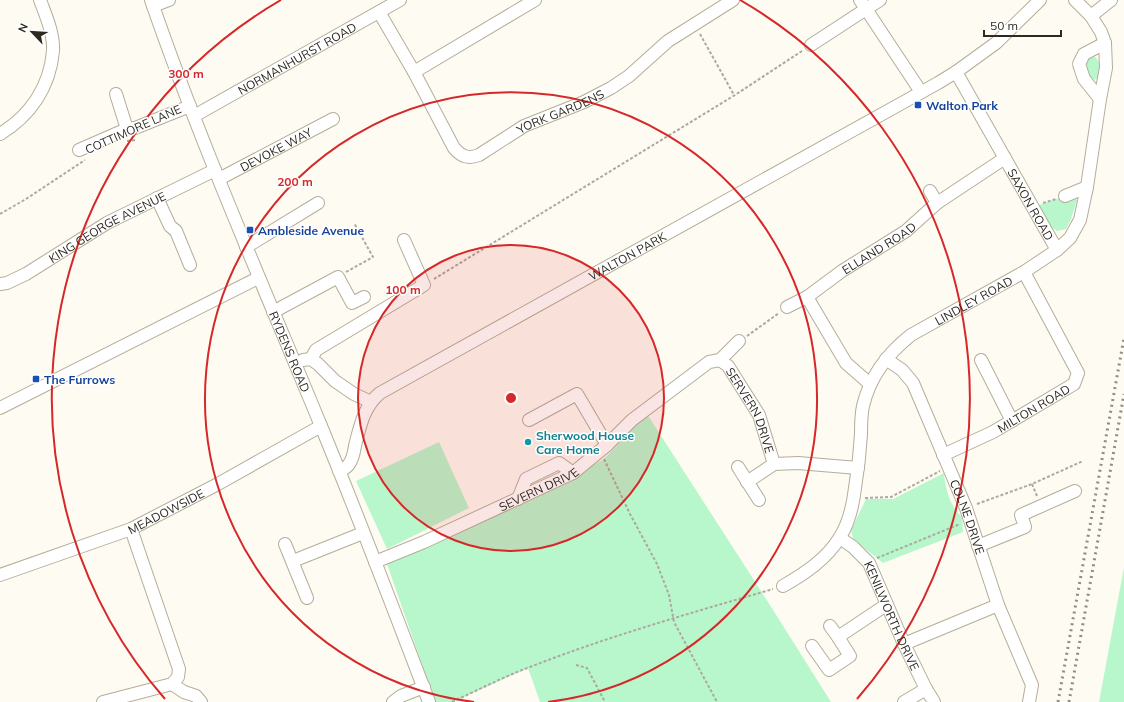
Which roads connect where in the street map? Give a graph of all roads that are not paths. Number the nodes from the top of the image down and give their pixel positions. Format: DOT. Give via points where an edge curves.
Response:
graph roads {
  1 [pos="40,0"];
  2 [pos="168,0"];
  3 [pos="400,0"];
  4 [pos="535,0"];
  5 [pos="732,0"];
  6 [pos="880,0"];
  7 [pos="1040,0"];
  8 [pos="1075,0"];
  9 [pos="1111,0"];
  10 [pos="152,3"];
  11 [pos="863,4"];
  12 [pos="379,12"];
  13 [pos="1091,16"];
  14 [pos="1105,43"];
  15 [pos="811,45"];
  16 [pos="414,72"];
  17 [pos="956,72"];
  18 [pos="921,92"];
  19 [pos="116,94"];
  20 [pos="1100,99"];
  21 [pos="192,111"];
  22 [pos="333,119"];
  23 [pos="127,129"];
  24 [pos="0,134"];
  25 [pos="84,154"];
  26 [pos="1005,158"];
  27 [pos="217,175"];
  28 [pos="1087,187"];
  29 [pos="930,191"];
  30 [pos="1064,196"];
  31 [pos="157,198"];
  32 [pos="318,203"];
  33 [pos="937,203"];
  34 [pos="404,240"];
  35 [pos="246,248"];
  36 [pos="1056,250"];
  37 [pos="190,265"];
  38 [pos="1024,272"];
  39 [pos="258,278"];
  40 [pos="0,284"];
  41 [pos="364,297"];
  42 [pos="807,297"];
  43 [pos="787,307"];
  44 [pos="273,312"];
  45 [pos="739,341"];
  46 [pos="311,359"];
  47 [pos="886,359"];
  48 [pos="720,360"];
  49 [pos="981,360"];
  50 [pos="294,362"];
  51 [pos="870,384"];
  52 [pos="371,402"];
  53 [pos="1,406"];
  54 [pos="529,420"];
  55 [pos="1012,421"];
  56 [pos="321,426"];
  57 [pos="604,448"];
  58 [pos="943,454"];
  59 [pos="774,464"];
  60 [pos="738,467"];
  61 [pos="858,468"];
  62 [pos="339,471"];
  63 [pos="747,482"];
  64 [pos="1075,491"];
  65 [pos="759,500"];
  66 [pos="131,528"];
  67 [pos="363,533"];
  68 [pos="840,538"];
  69 [pos="285,544"];
  70 [pos="978,546"];
  71 [pos="293,561"];
  72 [pos="374,562"];
  73 [pos="0,575"];
  74 [pos="783,586"];
  75 [pos="307,598"];
  76 [pos="886,605"];
  77 [pos="998,605"];
  78 [pos="830,626"];
  79 [pos="838,637"];
  80 [pos="904,644"];
  81 [pos="812,646"];
  82 [pos="172,684"];
  83 [pos="424,688"];
  84 [pos="926,689"];
  85 [pos="103,702"];
  86 [pos="201,702"];
  87 [pos="393,702"];
  88 [pos="429,702"];
  89 [pos="904,702"];
  90 [pos="934,702"];
  91 [pos="1029,702"];
  1 -- 24 [label="street" via="48,20 53,51 49,72 27,113"];
  2 -- 10 [label="street"];
  3 -- 12 [label="street, NORMANHURST ROAD"];
  4 -- 16 [label="street"];
  5 -- 16 [label="street, YORK GARDENS" via="668,41 629,76 611,88 584,102 524,126 472,157 465,157 454,148"];
  6 -- 11 [label="street"];
  7 -- 17 [label="street, WALTON PARK" via="996,43"];
  8 -- 13 [label="street, LINDLEY ROAD"];
  9 -- 13 [label="street"];
  10 -- 21 [label="street, RYDENS ROAD"];
  11 -- 15 [label="street"];
  11 -- 18 [label="street"];
  12 -- 16 [label="street, YORK GARDENS"];
  12 -- 21 [label="street, NORMANHURST ROAD"];
  13 -- 14 [label="street, LINDLEY ROAD"];
  14 -- 20 [label="street, LINDLEY ROAD" via="1106,68"];
  14 -- 20 [label="street" via="1084,54 1079,64 1084,79"];
  17 -- 18 [label="street, WALTON PARK"];
  17 -- 26 [label="street, SAXON ROAD"];
  18 -- 52 [label="street, WALTON PARK" via="380,393"];
  19 -- 23 [label="street"];
  20 -- 28 [label="street, LINDLEY ROAD"];
  21 -- 23 [label="street, NORMANHURST ROAD"];
  21 -- 27 [label="street, RYDENS ROAD"];
  22 -- 27 [label="street, DEVOKE WAY"];
  23 -- 25 [label="street, NORMANHURST ROAD"];
  26 -- 33 [label="street, SAXON ROAD"];
  26 -- 36 [label="street, SAXON ROAD"];
  27 -- 31 [label="street, KING GEORGE AVENUE"];
  27 -- 35 [label="street, RYDENS ROAD"];
  28 -- 30 [label="street"];
  28 -- 36 [label="street, LINDLEY ROAD" via="1080,220 1070,238"];
  29 -- 33 [label="street"];
  31 -- 37 [label="street" via="170,226 176,231"];
  31 -- 40 [label="street, KING GEORGE AVENUE" via="107,223 26,274"];
  32 -- 35 [label="street"];
  33 -- 42 [label="street, ELLAND ROAD" via="906,231 842,271"];
  34 -- 46 [label="street" via="424,285 316,350"];
  35 -- 39 [label="street, RYDENS ROAD"];
  36 -- 38 [label="street, LINDLEY ROAD"];
  38 -- 47 [label="street, LINDLEY ROAD" via="911,335 896,346"];
  38 -- 55 [label="street, MILTON ROAD" via="1078,373 1074,384"];
  39 -- 44 [label="street, RYDENS ROAD"];
  39 -- 53 [label="street"];
  41 -- 44 [label="street" via="352,303 338,277"];
  42 -- 43 [label="street, ELLAND ROAD"];
  42 -- 51 [label="street" via="846,363"];
  44 -- 50 [label="street, RYDENS ROAD"];
  45 -- 48 [label="street, SEVERN DRIVE"];
  46 -- 50 [label="street"];
  46 -- 52 [label="street" via="335,381"];
  47 -- 51 [label="street, LINDLEY ROAD"];
  47 -- 58 [label="street, COLNE DRIVE" via="902,370 913,383"];
  48 -- 57 [label="street, SEVERN DRIVE" via="709,362 662,397 632,420"];
  48 -- 59 [label="street, SERVERN DRIVE" via="728,366 759,415"];
  49 -- 55 [label="street"];
  50 -- 56 [label="street, RYDENS ROAD"];
  51 -- 61 [label="street, LINDLEY ROAD" via="863,408"];
  52 -- 62 [label="street, WALTON PARK" via="359,427 350,463"];
  54 -- 57 [label="street" via="576,394"];
  55 -- 58 [label="street, MILTON ROAD"];
  56 -- 62 [label="street, RYDENS ROAD"];
  56 -- 66 [label="street, MEADOWSIDE" via="218,484"];
  57 -- 72 [label="street, SEVERN DRIVE" via="573,473 424,542"];
  58 -- 70 [label="street, COLNE DRIVE" via="966,508"];
  59 -- 61 [label="street, SERVERN DRIVE" via="798,463"];
  59 -- 63 [label="street, SERVERN DRIVE"];
  60 -- 63 [label="street"];
  61 -- 68 [label="street, LINDLEY ROAD" via="849,519"];
  62 -- 67 [label="street, RYDENS ROAD"];
  63 -- 65 [label="street"];
  64 -- 70 [label="street" via="1021,515 1025,527"];
  66 -- 73 [label="street, MEADOWSIDE"];
  66 -- 82 [label="street" via="178,669 178,677"];
  67 -- 71 [label="street"];
  67 -- 72 [label="street, RYDENS ROAD"];
  68 -- 74 [label="street, LINDLEY ROAD" via="804,575"];
  68 -- 76 [label="street, KENILWORTH DRIVE" via="869,563"];
  69 -- 71 [label="street"];
  70 -- 77 [label="street, COLNE DRIVE"];
  71 -- 75 [label="street"];
  72 -- 83 [label="street, RYDENS ROAD"];
  76 -- 79 [label="street"];
  76 -- 80 [label="street, KENILWORTH DRIVE"];
  77 -- 80 [label="street"];
  77 -- 91 [label="street, COLNE DRIVE" via="1032,685"];
  78 -- 79 [label="street"];
  79 -- 81 [label="street" via="850,656 828,670"];
  80 -- 84 [label="street, KENILWORTH DRIVE"];
  82 -- 85 [label="street"];
  82 -- 86 [label="street" via="196,696"];
  83 -- 87 [label="street" via="401,696"];
  83 -- 88 [label="street, RYDENS ROAD"];
  84 -- 89 [label="street"];
  84 -- 90 [label="street, KENILWORTH DRIVE"];
}
